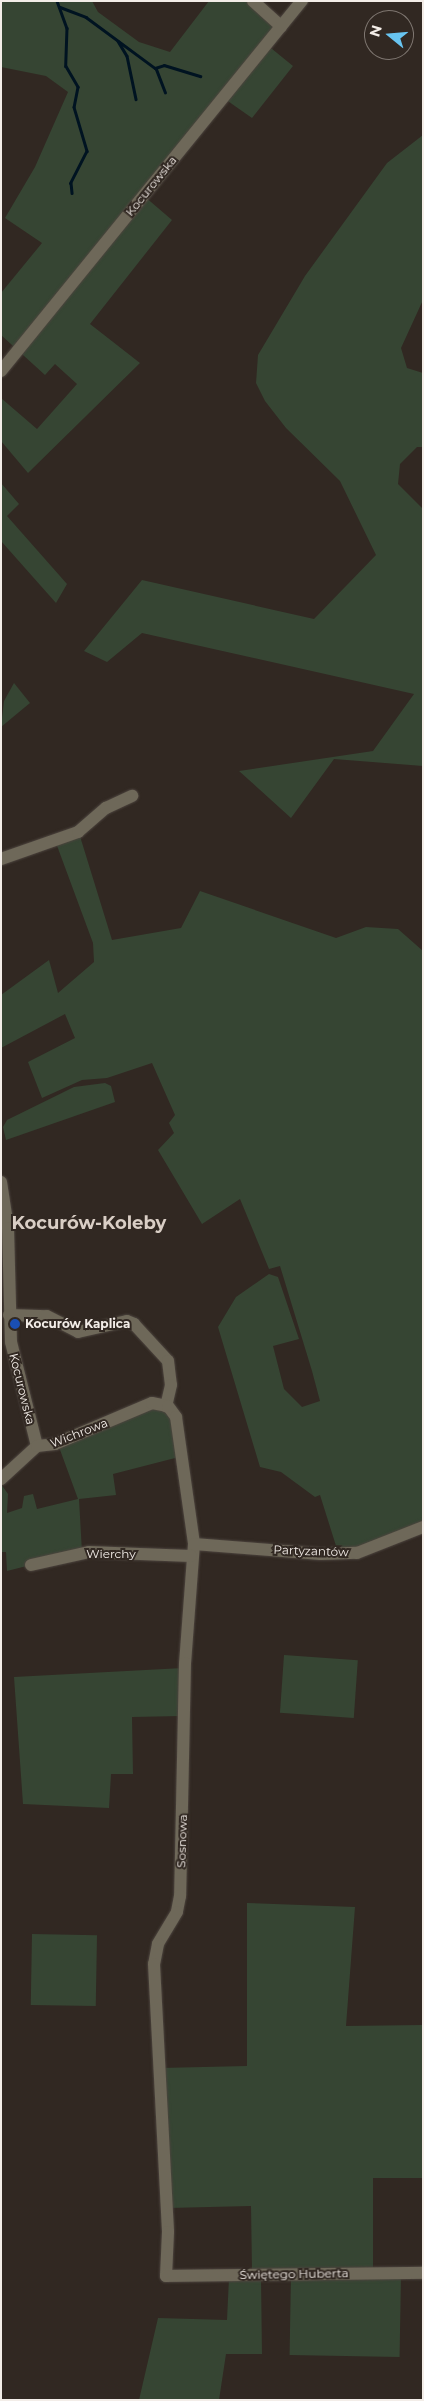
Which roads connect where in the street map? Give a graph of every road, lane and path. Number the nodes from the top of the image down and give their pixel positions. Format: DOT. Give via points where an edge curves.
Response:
graph roads {
  1 [pos="253,1"];
  2 [pos="302,1"];
  3 [pos="280,26"];
  4 [pos="1,371"];
  5 [pos="132,796"];
  6 [pos="1,859"];
  7 [pos="1,1182"];
  8 [pos="9,1315"];
  9 [pos="166,1406"];
  10 [pos="37,1446"];
  11 [pos="1,1479"];
  12 [pos="423,1527"];
  13 [pos="193,1550"];
  14 [pos="31,1565"];
  15 [pos="423,2273"];
  16 [pos="166,2276"];
  1 -- 3 [label="street"];
  2 -- 3 [label="street, Kocurowska"];
  3 -- 4 [label="street, Kocurowska"];
  5 -- 6 [label="street" via="106,808 78,832"];
  7 -- 8 [label="street, Kocurowska" via="8,1228"];
  8 -- 9 [label="street" via="47,1316 78,1332 127,1322 134,1324 168,1361 171,1384"];
  8 -- 10 [label="street, Kocurowska" via="11,1342"];
  9 -- 10 [label="street, Wichrowa" via="152,1403 55,1444"];
  9 -- 13 [label="street, Sosnowa" via="174,1412 178,1424"];
  10 -- 11 [label="street, Wichrowa"];
  12 -- 13 [label="street, Partyzantów" via="370,1550 357,1552"];
  13 -- 14 [label="street, Wierchy" via="89,1552"];
  13 -- 16 [label="street, Sosnowa" via="185,1663 180,1896 177,1912 158,1944 154,1964 168,2232"];
  15 -- 16 [label="street, Świętego Huberta"];
}
